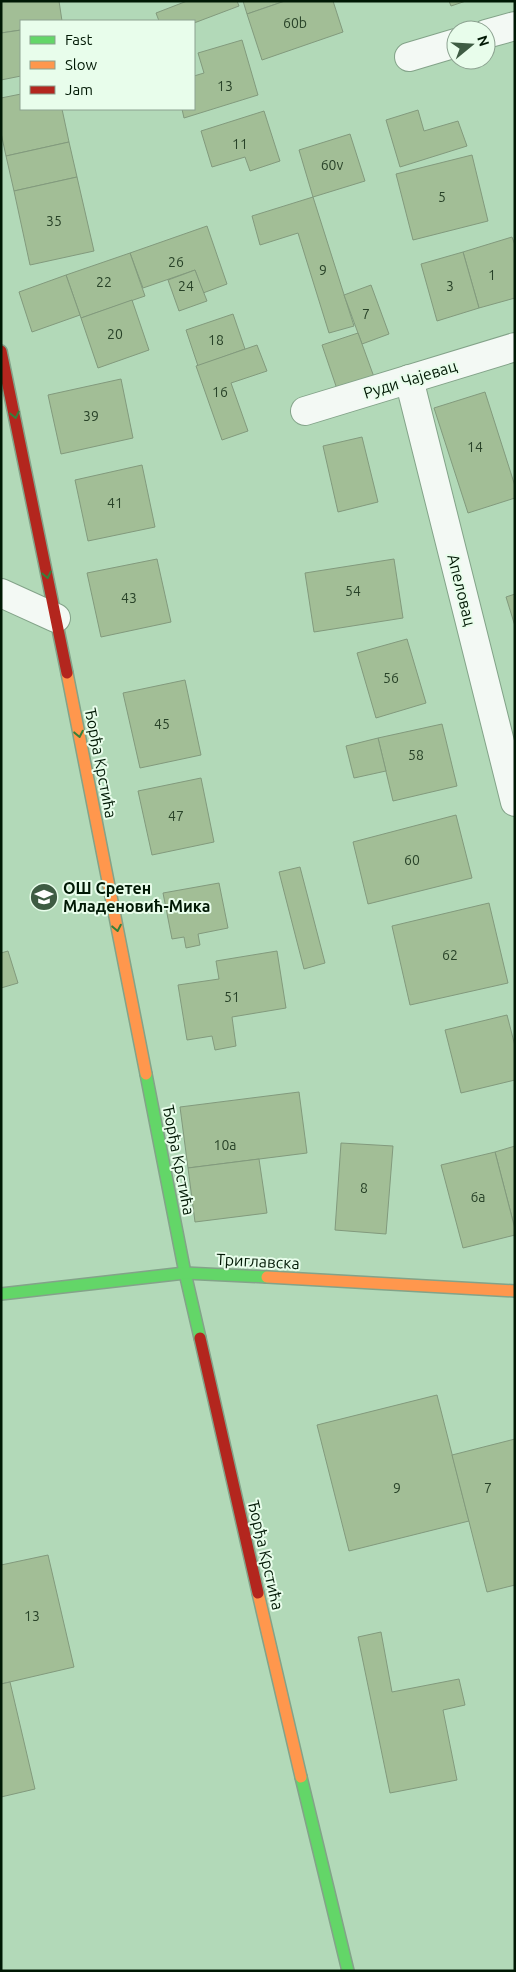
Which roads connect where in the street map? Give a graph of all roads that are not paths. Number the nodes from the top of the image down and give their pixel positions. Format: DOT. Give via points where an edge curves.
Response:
graph roads {
  1 [pos="515,26"];
  2 [pos="496,31"];
  3 [pos="446,46"];
  4 [pos="409,57"];
  5 [pos="515,347"];
  6 [pos="1,351"];
  7 [pos="408,379"];
  8 [pos="305,411"];
  9 [pos="1,593"];
  10 [pos="56,618"];
  11 [pos="515,802"];
  12 [pos="185,1273"];
  13 [pos="515,1291"];
  14 [pos="1,1294"];
  15 [pos="348,1971"];
  1 -- 2 [label="street"];
  3 -- 4 [label="street"];
  5 -- 7 [label="street, Руди Чајевац"];
  6 -- 10 [label="street, Ђорђа Крстића, one-way"];
  7 -- 8 [label="street, Руди Чајевац"];
  7 -- 11 [label="street, Апеловац"];
  9 -- 10 [label="street"];
  10 -- 12 [label="street, Ђорђа Крстића, one-way"];
  12 -- 13 [label="street, Триглавска"];
  12 -- 14 [label="street, Триглавска"];
  12 -- 15 [label="street, Ђорђа Крстића"];
}
